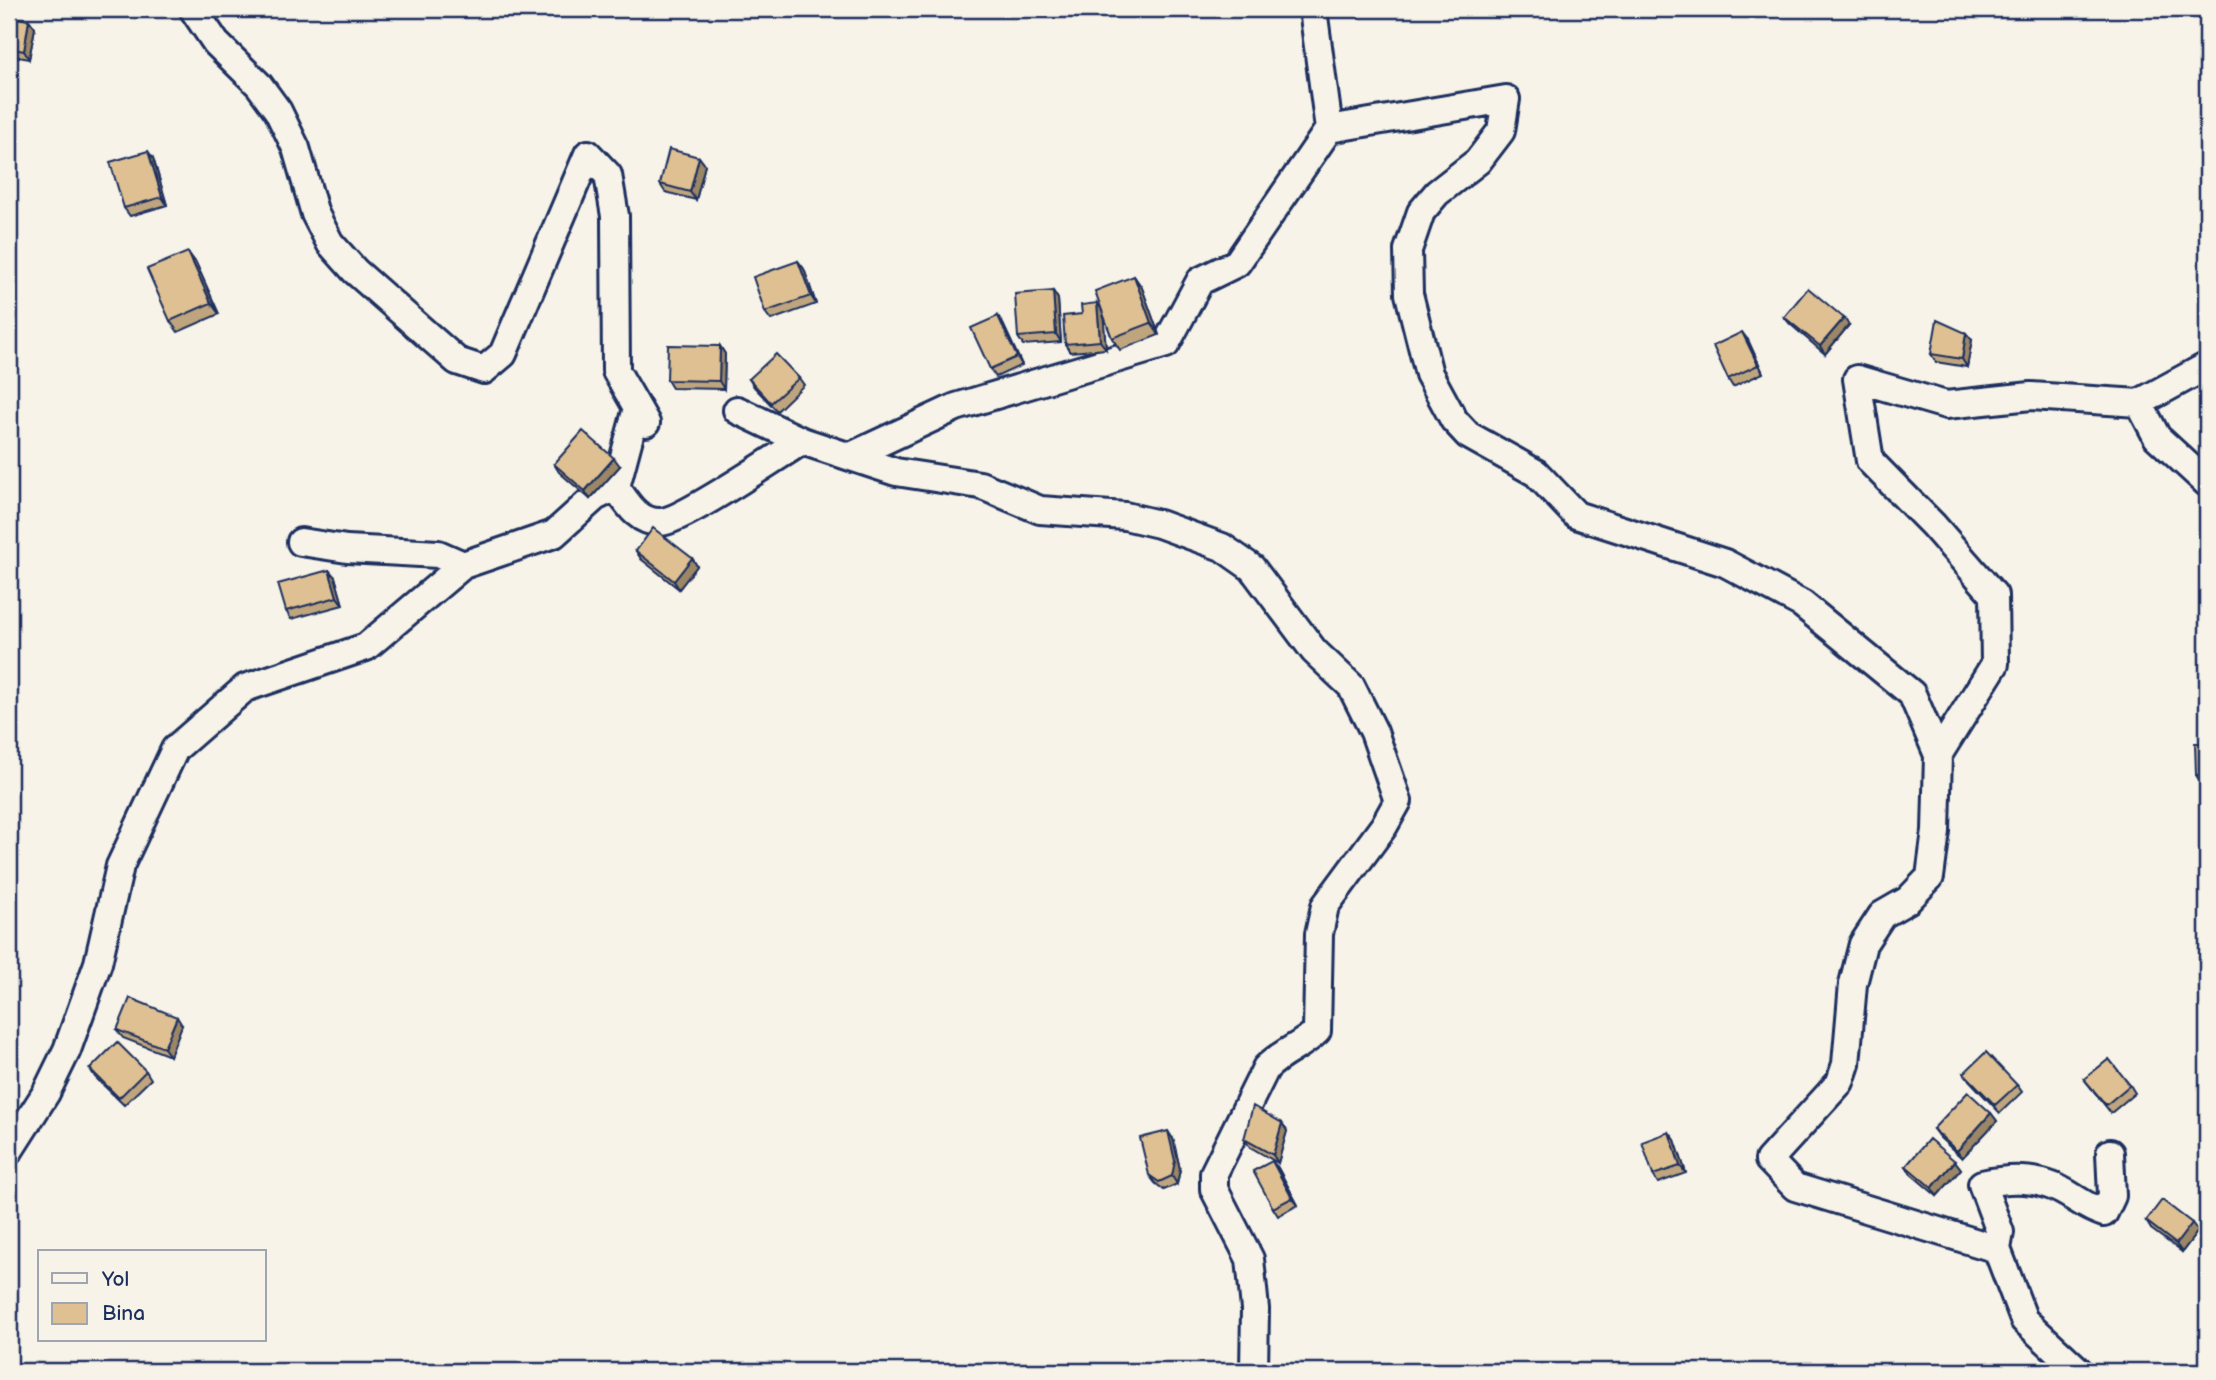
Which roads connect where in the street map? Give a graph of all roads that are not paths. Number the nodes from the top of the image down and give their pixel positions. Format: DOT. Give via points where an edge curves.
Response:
graph roads {
  1 [pos="193,9"];
  2 [pos="1313,9"];
  3 [pos="1329,129"];
  4 [pos="2207,366"];
  5 [pos="2139,403"];
  6 [pos="737,410"];
  7 [pos="802,441"];
  8 [pos="850,456"];
  9 [pos="2207,483"];
  10 [pos="616,487"];
  11 [pos="301,542"];
  12 [pos="463,565"];
  13 [pos="1938,755"];
  14 [pos="9,1151"];
  15 [pos="2110,1153"];
  16 [pos="1997,1249"];
  17 [pos="1254,1371"];
  18 [pos="2079,1371"];
  1 -- 10 [label="street" via="216,43 278,111 330,243 457,361 484,370 503,354 588,154 608,175 615,216 615,371 642,416"];
  2 -- 3 [label="street"];
  3 -- 8 [label="street" via="1237,262 1200,281 1166,344 956,407"];
  3 -- 13 [label="street" via="1506,99 1502,131 1478,161 1437,193 1422,212 1408,250 1409,294 1429,374 1454,420 1468,435 1536,473 1576,514 1725,563 1802,604 1912,694"];
  4 -- 5 [label="street"];
  5 -- 9 [label="street" via="2157,437"];
  5 -- 13 [label="street" via="2031,396 1946,405 1857,379 1870,461 1994,596 1995,664"];
  6 -- 7 [label="street"];
  7 -- 8 [label="street"];
  7 -- 10 [label="street" via="689,511 662,522 636,514"];
  8 -- 17 [label="street" via="896,472 980,485 1040,510 1125,516 1159,524 1222,547 1251,568 1314,651 1351,687 1374,732 1398,800 1325,906 1319,934 1317,1031 1266,1068 1214,1173 1214,1189 1250,1259"];
  10 -- 12 [label="street" via="595,498 554,534"];
  11 -- 12 [label="street" via="438,554"];
  12 -- 14 [label="street" via="366,647 245,688 175,749 120,866 97,963 67,1050"];
  13 -- 16 [label="street" via="1930,877 1908,900 1882,915 1863,944 1840,1082 1769,1160 1795,1187"];
  15 -- 16 [label="street" via="2112,1196 2104,1213 2050,1185 2007,1178 1982,1184 2000,1232"];
  16 -- 18 [label="street" via="2024,1320"];
}
